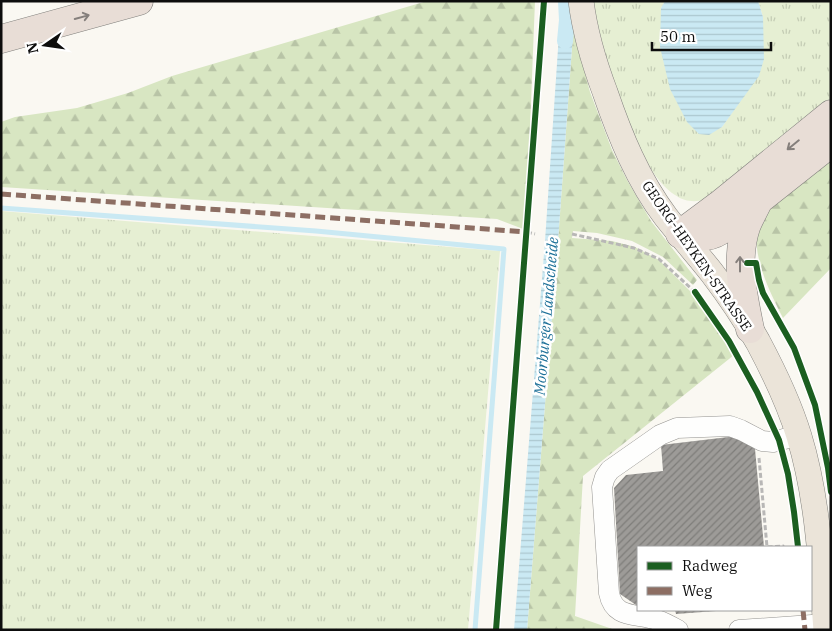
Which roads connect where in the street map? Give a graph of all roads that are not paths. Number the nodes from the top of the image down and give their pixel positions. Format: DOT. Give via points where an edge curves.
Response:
graph roads {
  1 [pos="139,1"];
  2 [pos="581,1"];
  3 [pos="1,38"];
  4 [pos="831,114"];
  5 [pos="831,143"];
  6 [pos="759,201"];
  7 [pos="680,234"];
  8 [pos="750,329"];
  9 [pos="798,435"];
  10 [pos="826,627"];
  11 [pos="678,630"];
  12 [pos="739,630"];
  3 -- 1 [label="highway, one-way"];
  2 -- 7 [label="main road, GEORG-HEYKEN-STRASSE" via="591,51 619,131 650,194"];
  4 -- 7 [label="highway, one-way"];
  5 -- 6 [label="highway"];
  6 -- 7 [label="highway" via="714,235"];
  8 -- 6 [label="highway, one-way" via="742,290 741,248 746,226"];
  7 -- 8 [label="main road, GEORG-HEYKEN-STRASSE"];
  8 -- 9 [label="main road, GEORG-HEYKEN-STRASSE" via="773,372"];
  9 -- 10 [label="main road, GEORG-HEYKEN-STRASSE" via="815,510"];
  9 -- 11 [label="lane" via="773,442 762,441 730,426 677,428 660,435 610,470 605,477 602,487 611,602 623,613 658,620"];
  10 -- 12 [label="lane"];
}
